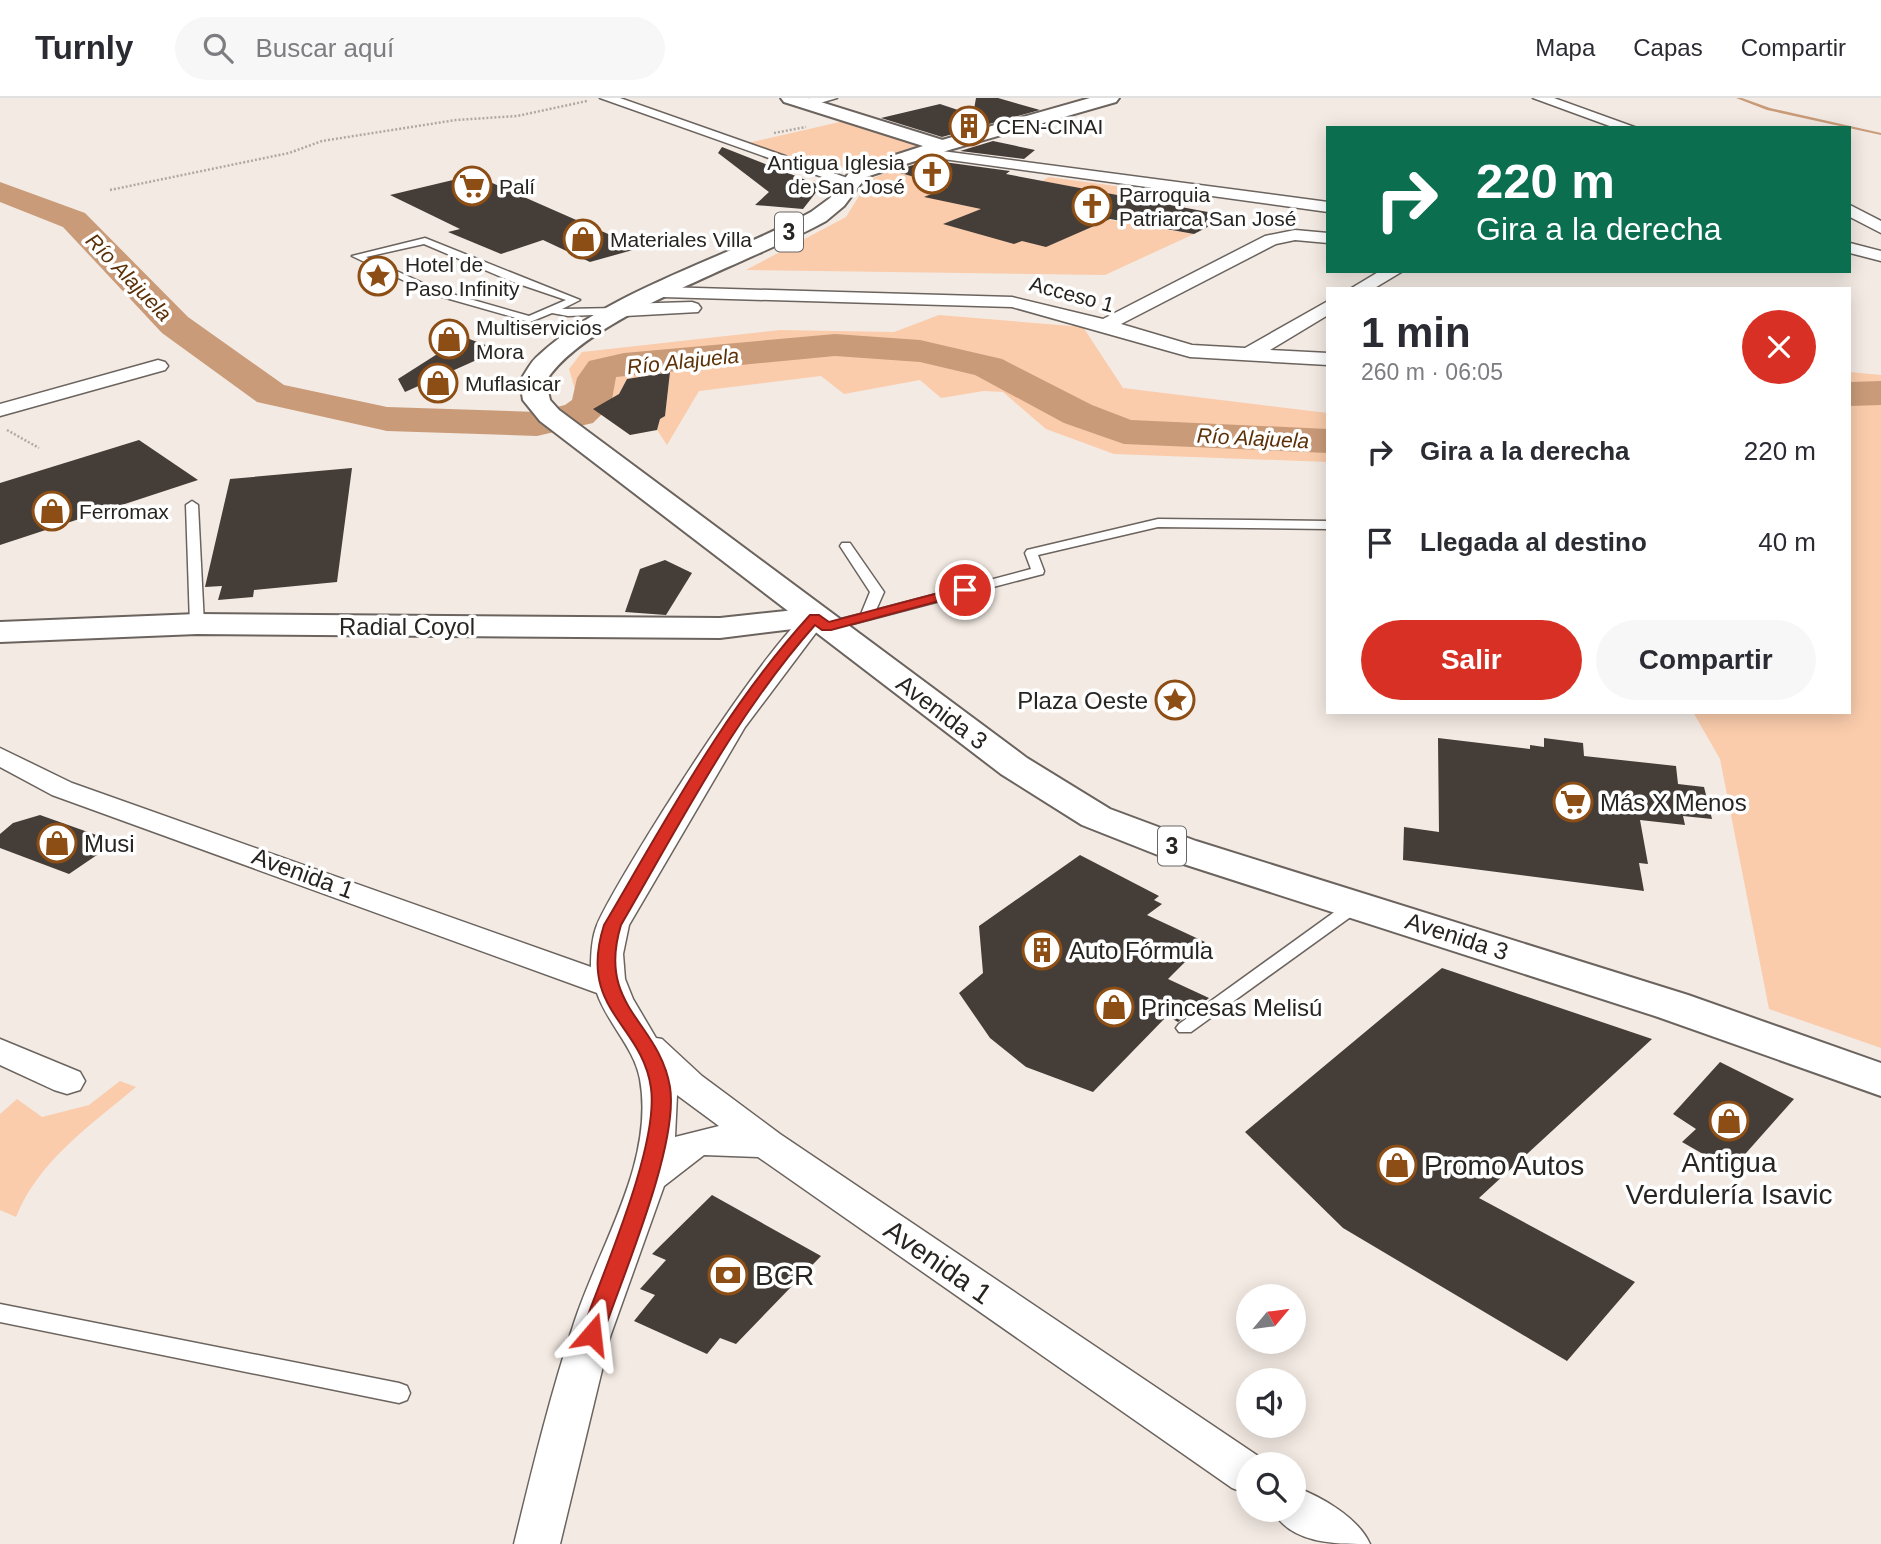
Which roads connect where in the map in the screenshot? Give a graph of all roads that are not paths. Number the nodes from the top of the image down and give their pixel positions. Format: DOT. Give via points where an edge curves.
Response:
graph roads {
  1 [pos="607,98"];
  2 [pos="830,98"];
  3 [pos="1110,98"];
  4 [pos="1540,98"];
  5 [pos="798,100"];
  6 [pos="1617,126"];
  7 [pos="942,146"];
  8 [pos="919,152"];
  9 [pos="848,181"];
  10 [pos="1326,207"];
  11 [pos="1851,211"];
  12 [pos="1881,228"];
  13 [pos="1326,238"];
  14 [pos="1851,248"];
  15 [pos="1881,256"];
  16 [pos="1398,274"];
  17 [pos="1364,287"];
  18 [pos="663,292"];
  19 [pos="800,296"];
  20 [pos="1326,308"];
  21 [pos="625,310"];
  22 [pos="546,312"];
  23 [pos="1105,325"];
  24 [pos="576,337"];
  25 [pos="1248,355"];
  26 [pos="1326,359"];
  27 [pos="158,366"];
  28 [pos="0,410"];
  29 [pos="192,505"];
  30 [pos="1326,525"];
  31 [pos="846,546"];
  32 [pos="867,615"];
  33 [pos="820,622"];
  34 [pos="197,624"];
  35 [pos="3,633"];
  36 [pos="2,765"];
  37 [pos="1357,904"];
  38 [pos="608,985"];
  39 [pos="1185,1028"];
  40 [pos="638,1037"];
  41 [pos="0,1051"];
  42 [pos="1881,1080"];
  43 [pos="67,1081"];
  44 [pos="767,1144"];
  45 [pos="646,1180"];
  46 [pos="0,1313"];
  47 [pos="399,1393"];
  48 [pos="1236,1466"];
  49 [pos="1306,1515"];
  50 [pos="537,1544"];
  51 [pos="1348,1544"];
  1 -- 9 [label="street"];
  2 -- 5 [label="street"];
  3 -- 7 [label="main road, Avenida 3"];
  4 -- 6 [label="street"];
  5 -- 7 [label="main road"];
  7 -- 8 [label="main road, Avenida 3 / 3"];
  8 -- 9 [label="main road, Avenida 3 / 3" via="873,167"];
  8 -- 10 [label="street"];
  9 -- 18 [label="main road, Avenida 3 / 3" via="836,204 823,213"];
  11 -- 12 [label="street"];
  13 -- 23 [label="street" via="1295,235 1271,240"];
  14 -- 15 [label="street"];
  16 -- 17 [label="street"];
  18 -- 19 [label="street, Acceso 1"];
  18 -- 21 [label="main road, Avenida 3 / 3"];
  19 -- 21 [label="street, Acceso 1" via="708,307"];
  19 -- 23 [label="street, Acceso 1" via="1012,302"];
  20 -- 25 [label="street"];
  21 -- 22 [label="lane"];
  21 -- 24 [label="main road, Avenida 3 / 3"];
  22 -- 22 [label="lane" via="575,300 425,241 357,256 435,292 530,319"];
  22 -- 24 [label="lane" via="574,323"];
  23 -- 25 [label="street, Acceso 1" via="1190,351"];
  24 -- 33 [label="main road, Avenida 3 / 3" via="548,356 533,380 533,394 553,418"];
  25 -- 26 [label="street, Acceso 1"];
  27 -- 28 [label="street"];
  29 -- 34 [label="lane"];
  30 -- 32 [label="lane" via="1158,523 1031,553 1038,571"];
  31 -- 32 [label="lane" via="877,592"];
  32 -- 33 [label="lane"];
  33 -- 34 [label="main road, Radial Coyol" via="720,628"];
  33 -- 37 [label="main road, Avenida 3 / 3" via="1014,766 1096,817 1182,850"];
  33 -- 38 [label="street" via="775,661 704,769 613,925 606,947"];
  34 -- 35 [label="main road, Radial Coyol"];
  36 -- 38 [label="street, Avenida 1"];
  37 -- 39 [label="lane"];
  37 -- 42 [label="main road, Avenida 3 / 3" via="1673,1006"];
  38 -- 40 [label="street"];
  40 -- 44 [label="street, Avenida 1" via="689,1085"];
  40 -- 45 [label="street" via="660,1087 660,1118"];
  41 -- 43 [label="street"];
  44 -- 45 [label="street" via="715,1138 700,1141 671,1155"];
  44 -- 48 [label="street, Avenida 1"];
  45 -- 50 [label="street" via="599,1310"];
  46 -- 47 [label="lane"];
  49 -- 51 [label="street"];
}
